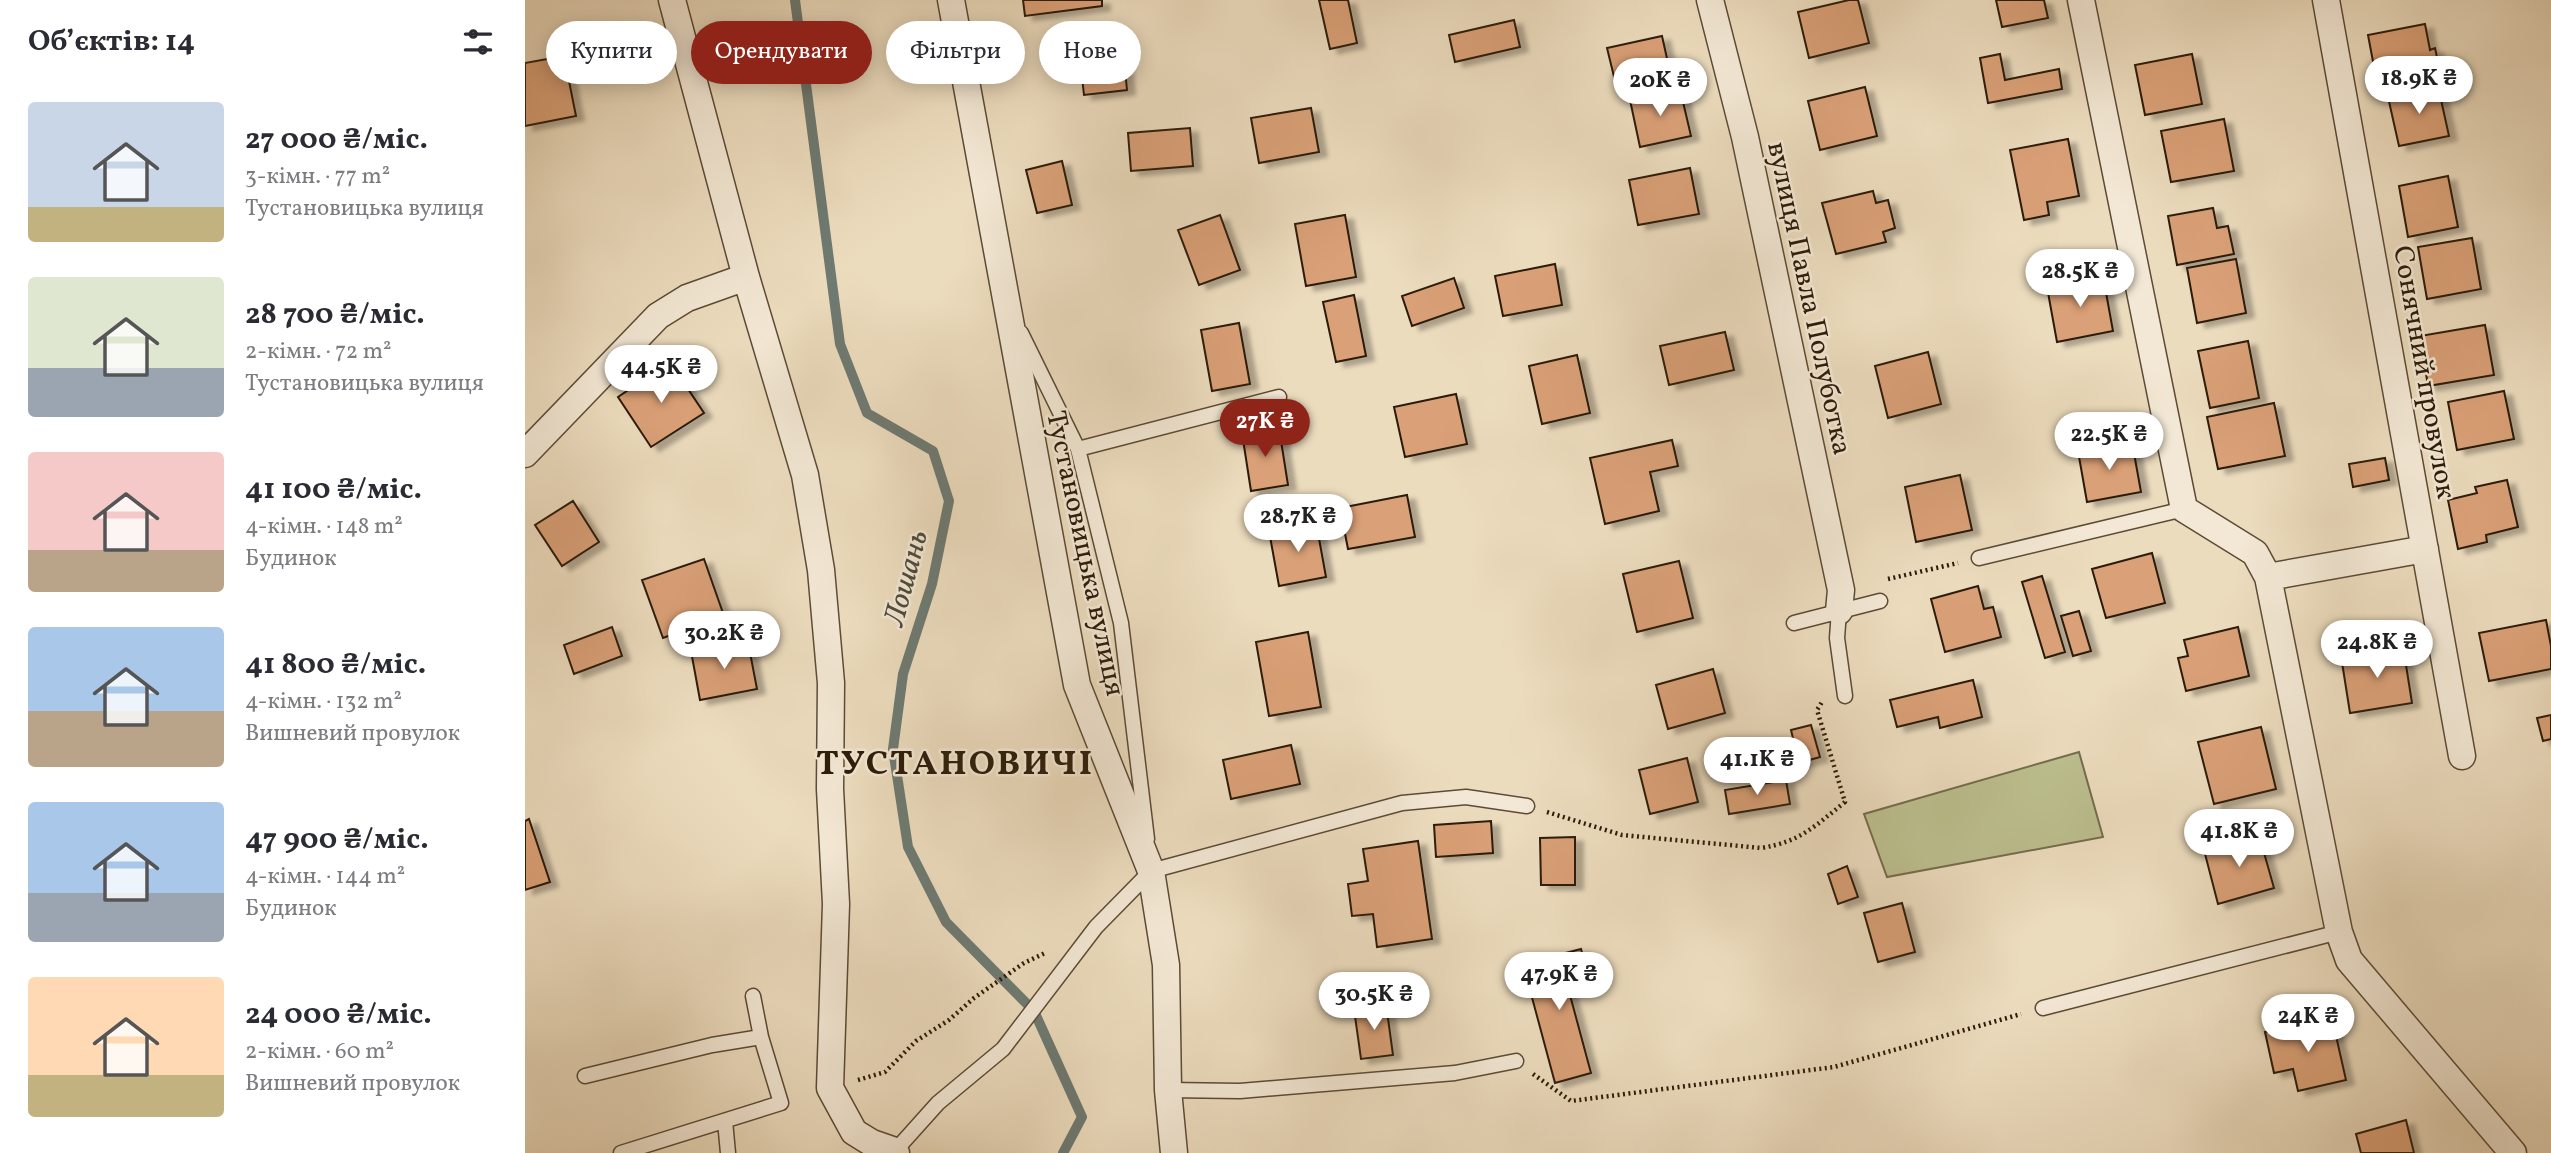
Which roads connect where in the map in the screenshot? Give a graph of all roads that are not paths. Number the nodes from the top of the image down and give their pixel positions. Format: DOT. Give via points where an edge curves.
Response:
graph roads {
  1 [pos="672,0"];
  2 [pos="951,0"];
  3 [pos="1710,0"];
  4 [pos="2081,0"];
  5 [pos="2326,0"];
  6 [pos="746,277"];
  7 [pos="1005,301"];
  8 [pos="1279,397"];
  9 [pos="1078,450"];
  10 [pos="525,454"];
  11 [pos="2185,509"];
  12 [pos="2425,549"];
  13 [pos="1979,558"];
  14 [pos="2268,577"];
  15 [pos="1840,601"];
  16 [pos="1880,601"];
  17 [pos="1794,623"];
  18 [pos="1845,696"];
  19 [pos="2462,756"];
  20 [pos="1527,806"];
  21 [pos="1151,871"];
  22 [pos="2337,919"];
  23 [pos="753,996"];
  24 [pos="2043,1008"];
  25 [pos="761,1037"];
  26 [pos="1516,1061"];
  27 [pos="585,1076"];
  28 [pos="1168,1090"];
  29 [pos="725,1121"];
  30 [pos="895,1152"];
  31 [pos="621,1153"];
  32 [pos="728,1153"];
  33 [pos="1174,1153"];
  34 [pos="2513,1153"];
  1 -- 6 [label="street"];
  2 -- 7 [label="street, Тустановицька вулиця"];
  3 -- 15 [label="street, вулиця Павла Полуботка" via="1745,137"];
  4 -- 11 [label="street"];
  5 -- 12 [label="street, Сонячний провулок"];
  6 -- 10 [label="street" via="687,298 658,316"];
  6 -- 30 [label="street" via="805,475 821,570 831,683 836,904 830,1087 854,1132"];
  7 -- 9 [label="lane"];
  7 -- 21 [label="street, Тустановицька вулиця" via="1077,685"];
  8 -- 9 [label="lane"];
  9 -- 21 [label="lane" via="1121,623"];
  11 -- 13 [label="lane"];
  11 -- 14 [label="street" via="2255,553"];
  12 -- 14 [label="street"];
  12 -- 19 [label="street, Сонячний провулок"];
  14 -- 22 [label="street"];
  15 -- 16 [label="lane"];
  15 -- 17 [label="lane"];
  15 -- 18 [label="lane" via="1837,638"];
  20 -- 21 [label="lane" via="1466,797 1402,803"];
  21 -- 28 [label="street, Тустановицька вулиця" via="1166,965"];
  21 -- 30 [label="lane" via="1096,927 1003,1049 937,1103"];
  22 -- 24 [label="lane"];
  22 -- 34 [label="street" via="2349,960"];
  23 -- 25 [label="lane"];
  25 -- 27 [label="lane"];
  25 -- 29 [label="lane" via="781,1103"];
  26 -- 28 [label="lane" via="1455,1073 1253,1090"];
  28 -- 33 [label="street, Тустановицька вулиця"];
  29 -- 31 [label="lane"];
  29 -- 32 [label="lane"];
}
